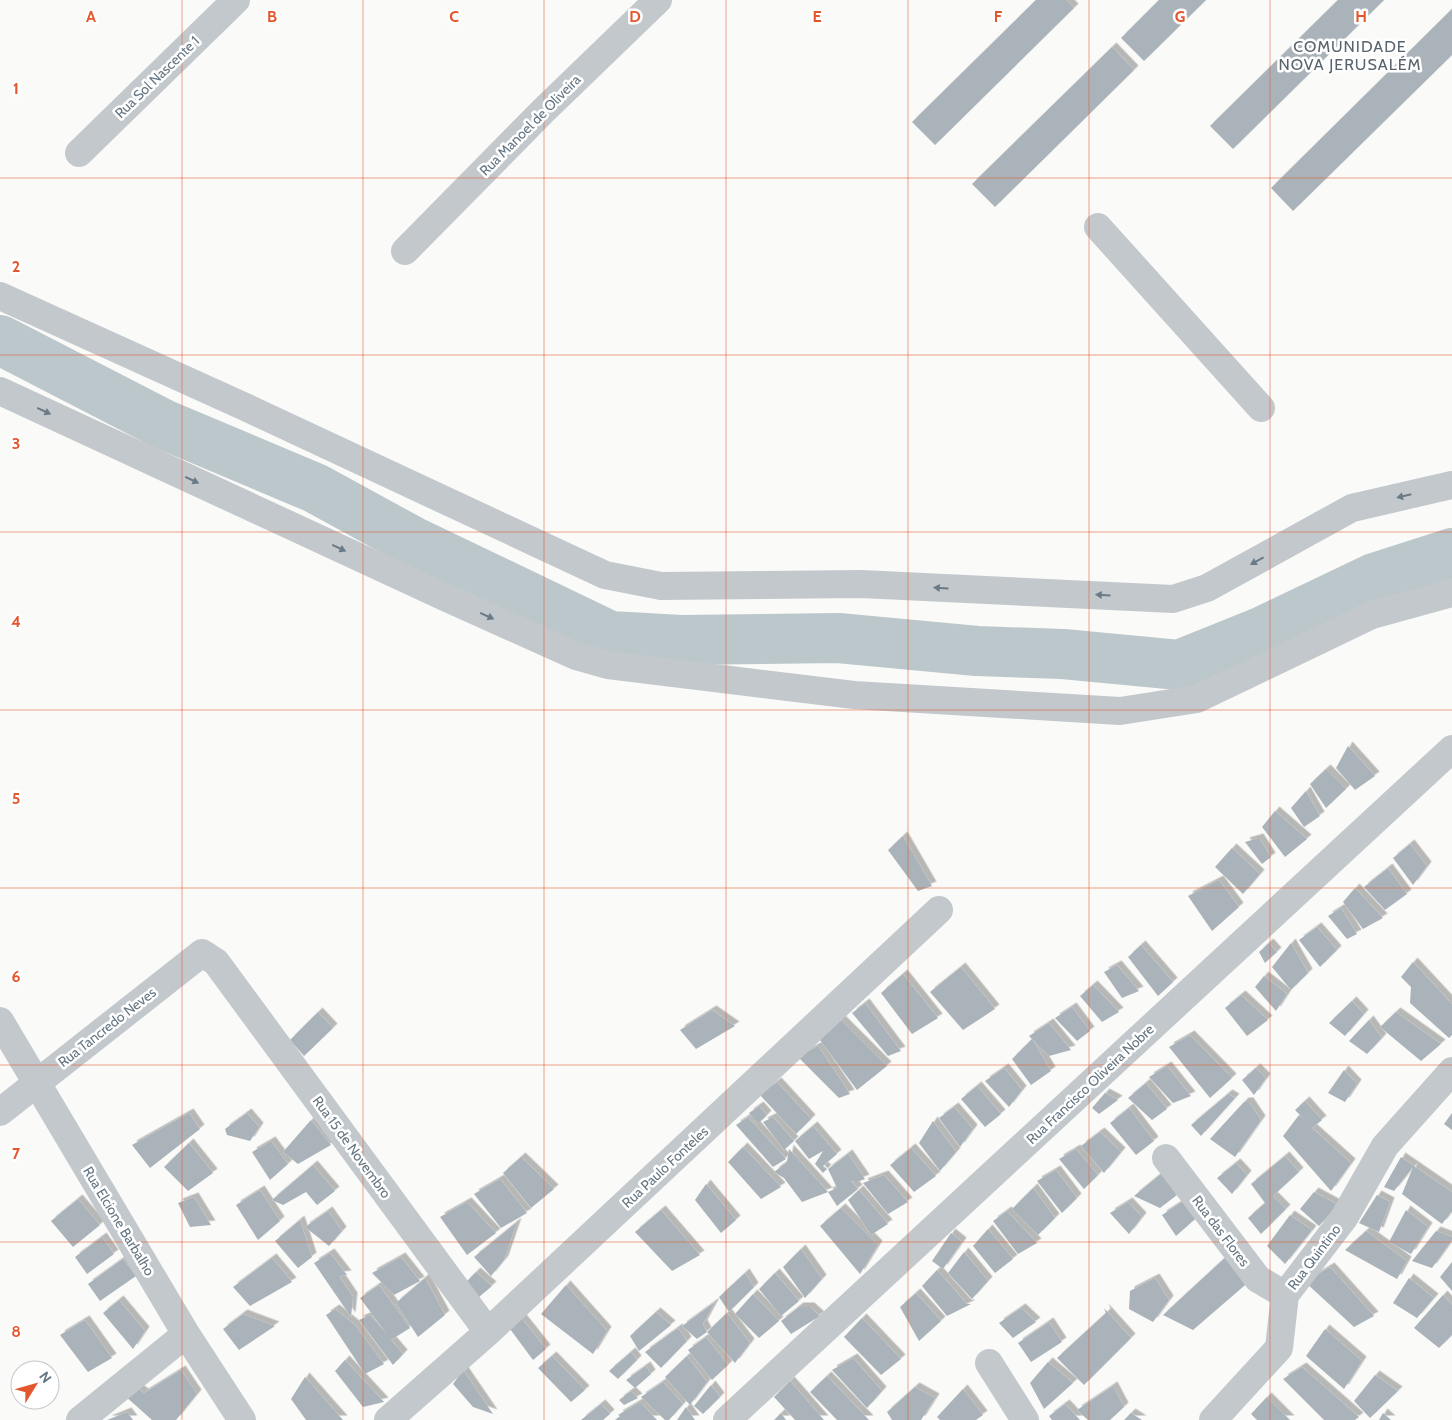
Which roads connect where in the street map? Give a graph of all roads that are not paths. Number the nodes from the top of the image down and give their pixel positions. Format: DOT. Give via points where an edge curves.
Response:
graph roads {
  1 [pos="236,0"];
  2 [pos="658,0"];
  3 [pos="79,154"];
  4 [pos="1098,227"];
  5 [pos="405,251"];
  6 [pos="0,296"];
  7 [pos="0,391"];
  8 [pos="1261,408"];
  9 [pos="1452,485"];
  10 [pos="1452,593"];
  11 [pos="1452,749"];
  12 [pos="939,910"];
  13 [pos="216,962"];
  14 [pos="0,1021"];
  15 [pos="1452,1071"];
  16 [pos="36,1083"];
  17 [pos="0,1112"];
  18 [pos="1166,1158"];
  19 [pos="1285,1295"];
  20 [pos="488,1332"];
  21 [pos="186,1334"];
  22 [pos="989,1363"];
  23 [pos="80,1420"];
  24 [pos="242,1420"];
  25 [pos="388,1420"];
  26 [pos="727,1420"];
  27 [pos="1025,1420"];
  28 [pos="1213,1420"];
  1 -- 3 [label="street, Rua Sol Nascente 1"];
  2 -- 5 [label="street, Rua Manoel de Oliveira"];
  4 -- 8 [label="street"];
  9 -- 6 [label="street, one-way" via="1352,508 1207,588 1173,598 861,584 661,586 605,575"];
  7 -- 10 [label="street, one-way" via="447,598 576,656 608,665 854,695 1120,711 1198,699 1372,615"];
  11 -- 26 [label="street, Rua Francisco Oliveira Nobre"];
  12 -- 20 [label="street, Rua Paulo Fonteles"];
  13 -- 16 [label="street, Rua Tancredo Neves" via="202,952"];
  13 -- 20 [label="street, Rua 15 de Novembro"];
  14 -- 16 [label="street, Rua Elcione Barbalho"];
  15 -- 19 [label="street, Rua Quintino" via="1385,1146 1344,1218"];
  16 -- 17 [label="street, Rua Tancredo Neves"];
  16 -- 21 [label="street, Rua Elcione Barbalho"];
  18 -- 19 [label="street, Rua das Flores" via="1258,1279"];
  19 -- 28 [label="street, Rua Quintino" via="1280,1348"];
  20 -- 25 [label="street, Rua Paulo Fonteles"];
  21 -- 23 [label="street"];
  21 -- 24 [label="street, Rua Elcione Barbalho"];
  22 -- 27 [label="street"];
}
